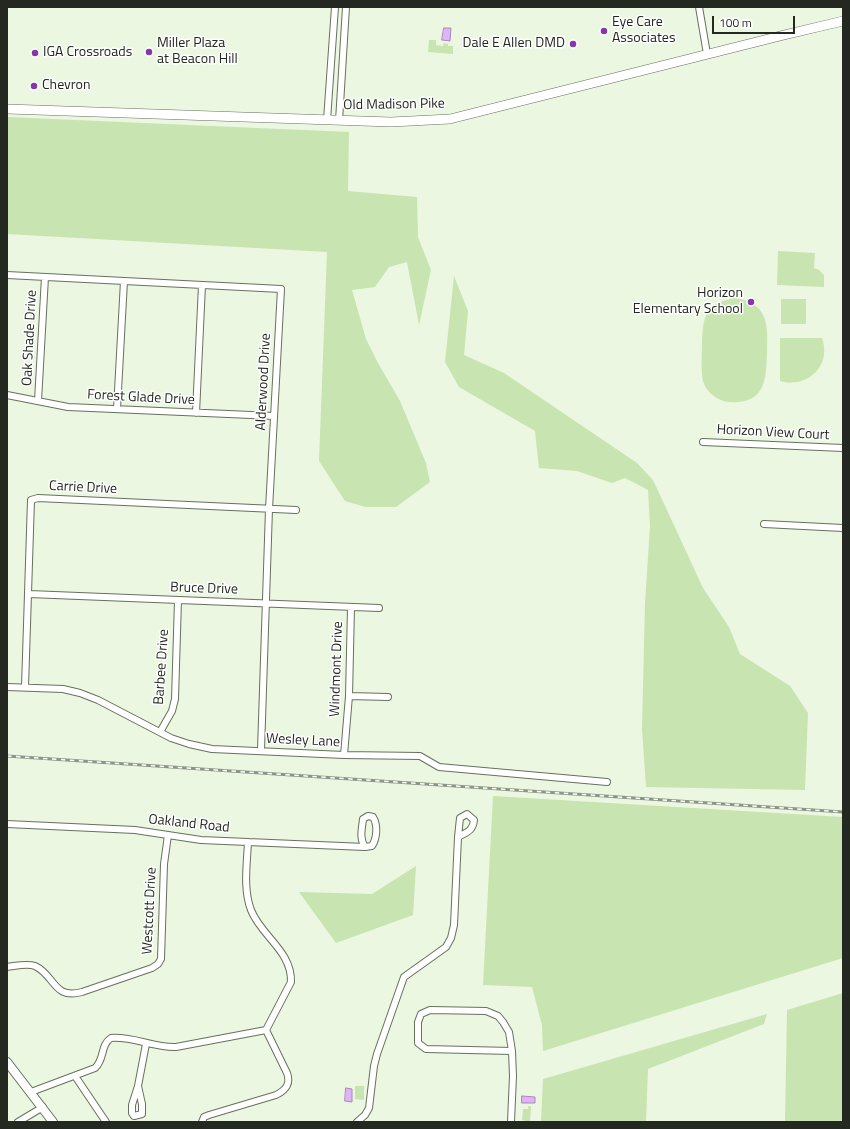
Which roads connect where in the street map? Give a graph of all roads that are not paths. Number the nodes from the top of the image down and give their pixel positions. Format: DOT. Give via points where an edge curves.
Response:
graph roads {
  1 [pos="335,7"];
  2 [pos="346,7"];
  3 [pos="699,7"];
  4 [pos="843,21"];
  5 [pos="332,54"];
  6 [pos="707,54"];
  7 [pos="343,56"];
  8 [pos="7,109"];
  9 [pos="327,120"];
  10 [pos="339,121"];
  11 [pos="7,275"];
  12 [pos="45,277"];
  13 [pos="124,281"];
  14 [pos="202,285"];
  15 [pos="7,395"];
  16 [pos="38,401"];
  17 [pos="117,409"];
  18 [pos="196,413"];
  19 [pos="274,416"];
  20 [pos="703,442"];
  21 [pos="843,448"];
  22 [pos="269,509"];
  23 [pos="296,510"];
  24 [pos="764,524"];
  25 [pos="843,528"];
  26 [pos="29,594"];
  27 [pos="178,600"];
  28 [pos="266,604"];
  29 [pos="351,607"];
  30 [pos="379,608"];
  31 [pos="7,687"];
  32 [pos="25,687"];
  33 [pos="349,696"];
  34 [pos="388,697"];
  35 [pos="160,732"];
  36 [pos="261,750"];
  37 [pos="344,755"];
  38 [pos="607,782"];
  39 [pos="8,823"];
  40 [pos="168,835"];
  41 [pos="458,838"];
  42 [pos="248,842"];
  43 [pos="365,847"];
  44 [pos="7,967"];
  45 [pos="266,1030"];
  46 [pos="146,1044"];
  47 [pos="512,1052"];
  48 [pos="7,1062"];
  49 [pos="75,1076"];
  50 [pos="138,1086"];
  51 [pos="31,1092"];
  52 [pos="43,1107"];
  53 [pos="18,1122"];
  54 [pos="53,1122"];
  55 [pos="106,1122"];
  56 [pos="202,1122"];
  57 [pos="357,1122"];
  58 [pos="511,1122"];
  1 -- 5 [label="street"];
  2 -- 7 [label="street"];
  3 -- 6 [label="street"];
  4 -- 6 [label="main road, Old Madison Pike"];
  5 -- 7 [label="street"];
  5 -- 9 [label="street"];
  6 -- 10 [label="main road, Old Madison Pike" via="450,119 398,122"];
  7 -- 10 [label="street"];
  8 -- 9 [label="main road, Old Madison Pike"];
  9 -- 10 [label="main road, Old Madison Pike"];
  11 -- 12 [label="street, Alderwood Drive"];
  12 -- 13 [label="street, Alderwood Drive"];
  12 -- 16 [label="street, Oak Shade Drive"];
  13 -- 14 [label="street, Alderwood Drive"];
  13 -- 17 [label="street"];
  14 -- 18 [label="street"];
  14 -- 19 [label="street, Alderwood Drive" via="281,289"];
  15 -- 16 [label="street, Forest Glade Drive"];
  16 -- 17 [label="street, Forest Glade Drive" via="68,407"];
  17 -- 18 [label="street, Forest Glade Drive"];
  18 -- 19 [label="street, Forest Glade Drive"];
  19 -- 22 [label="street, Alderwood Drive"];
  20 -- 21 [label="street, Horizon View Court"];
  22 -- 23 [label="street, Carrie Drive"];
  22 -- 26 [label="street, Carrie Drive" via="38,498 31,500"];
  22 -- 28 [label="street, Alderwood Drive"];
  24 -- 25 [label="street"];
  26 -- 27 [label="street, Bruce Drive"];
  26 -- 32 [label="street, Carrie Drive"];
  27 -- 28 [label="street, Bruce Drive"];
  27 -- 35 [label="street, Barbee Drive" via="175,700"];
  28 -- 29 [label="street, Bruce Drive"];
  28 -- 36 [label="street, Alderwood Drive"];
  29 -- 30 [label="street, Bruce Drive"];
  29 -- 33 [label="street, Windmont Drive"];
  31 -- 32 [label="street, Wesley Lane"];
  32 -- 35 [label="street, Wesley Lane" via="63,689 80,693"];
  33 -- 34 [label="street"];
  33 -- 37 [label="street, Windmont Drive"];
  35 -- 36 [label="street, Wesley Lane" via="189,744 212,749"];
  36 -- 37 [label="street, Wesley Lane"];
  37 -- 38 [label="street, Wesley Lane" via="420,756 439,767"];
  39 -- 40 [label="street, Oakland Road" via="135,830"];
  40 -- 42 [label="street, Oakland Road" via="201,840"];
  40 -- 44 [label="street, Westcott Drive" via="164,864 161,959 158,964 71,994 60,991 36,966"];
  41 -- 57 [label="street" via="452,938 446,946 404,977 377,1054 369,1108"];
  42 -- 43 [label="street, Oakland Road"];
  42 -- 45 [label="street" via="247,893 251,911 284,954 292,973 291,982"];
  43 -- 43 [label="street" via="361,838 363,819 368,816 373,817 375,821 375,840 372,846"];
  45 -- 46 [label="street" via="184,1047 167,1048"];
  45 -- 56 [label="street" via="289,1078 288,1086 276,1095 209,1115"];
  46 -- 49 [label="street" via="112,1038 105,1043 99,1065"];
  46 -- 50 [label="street"];
  47 -- 47 [label="street" via="426,1049 418,1043 418,1022 421,1014 430,1010 486,1011 504,1022 509,1032"];
  47 -- 58 [label="street"];
  48 -- 51 [label="street"];
  49 -- 51 [label="street"];
  49 -- 55 [label="street"];
  51 -- 52 [label="street"];
  52 -- 53 [label="street"];
  52 -- 54 [label="street"];
}
